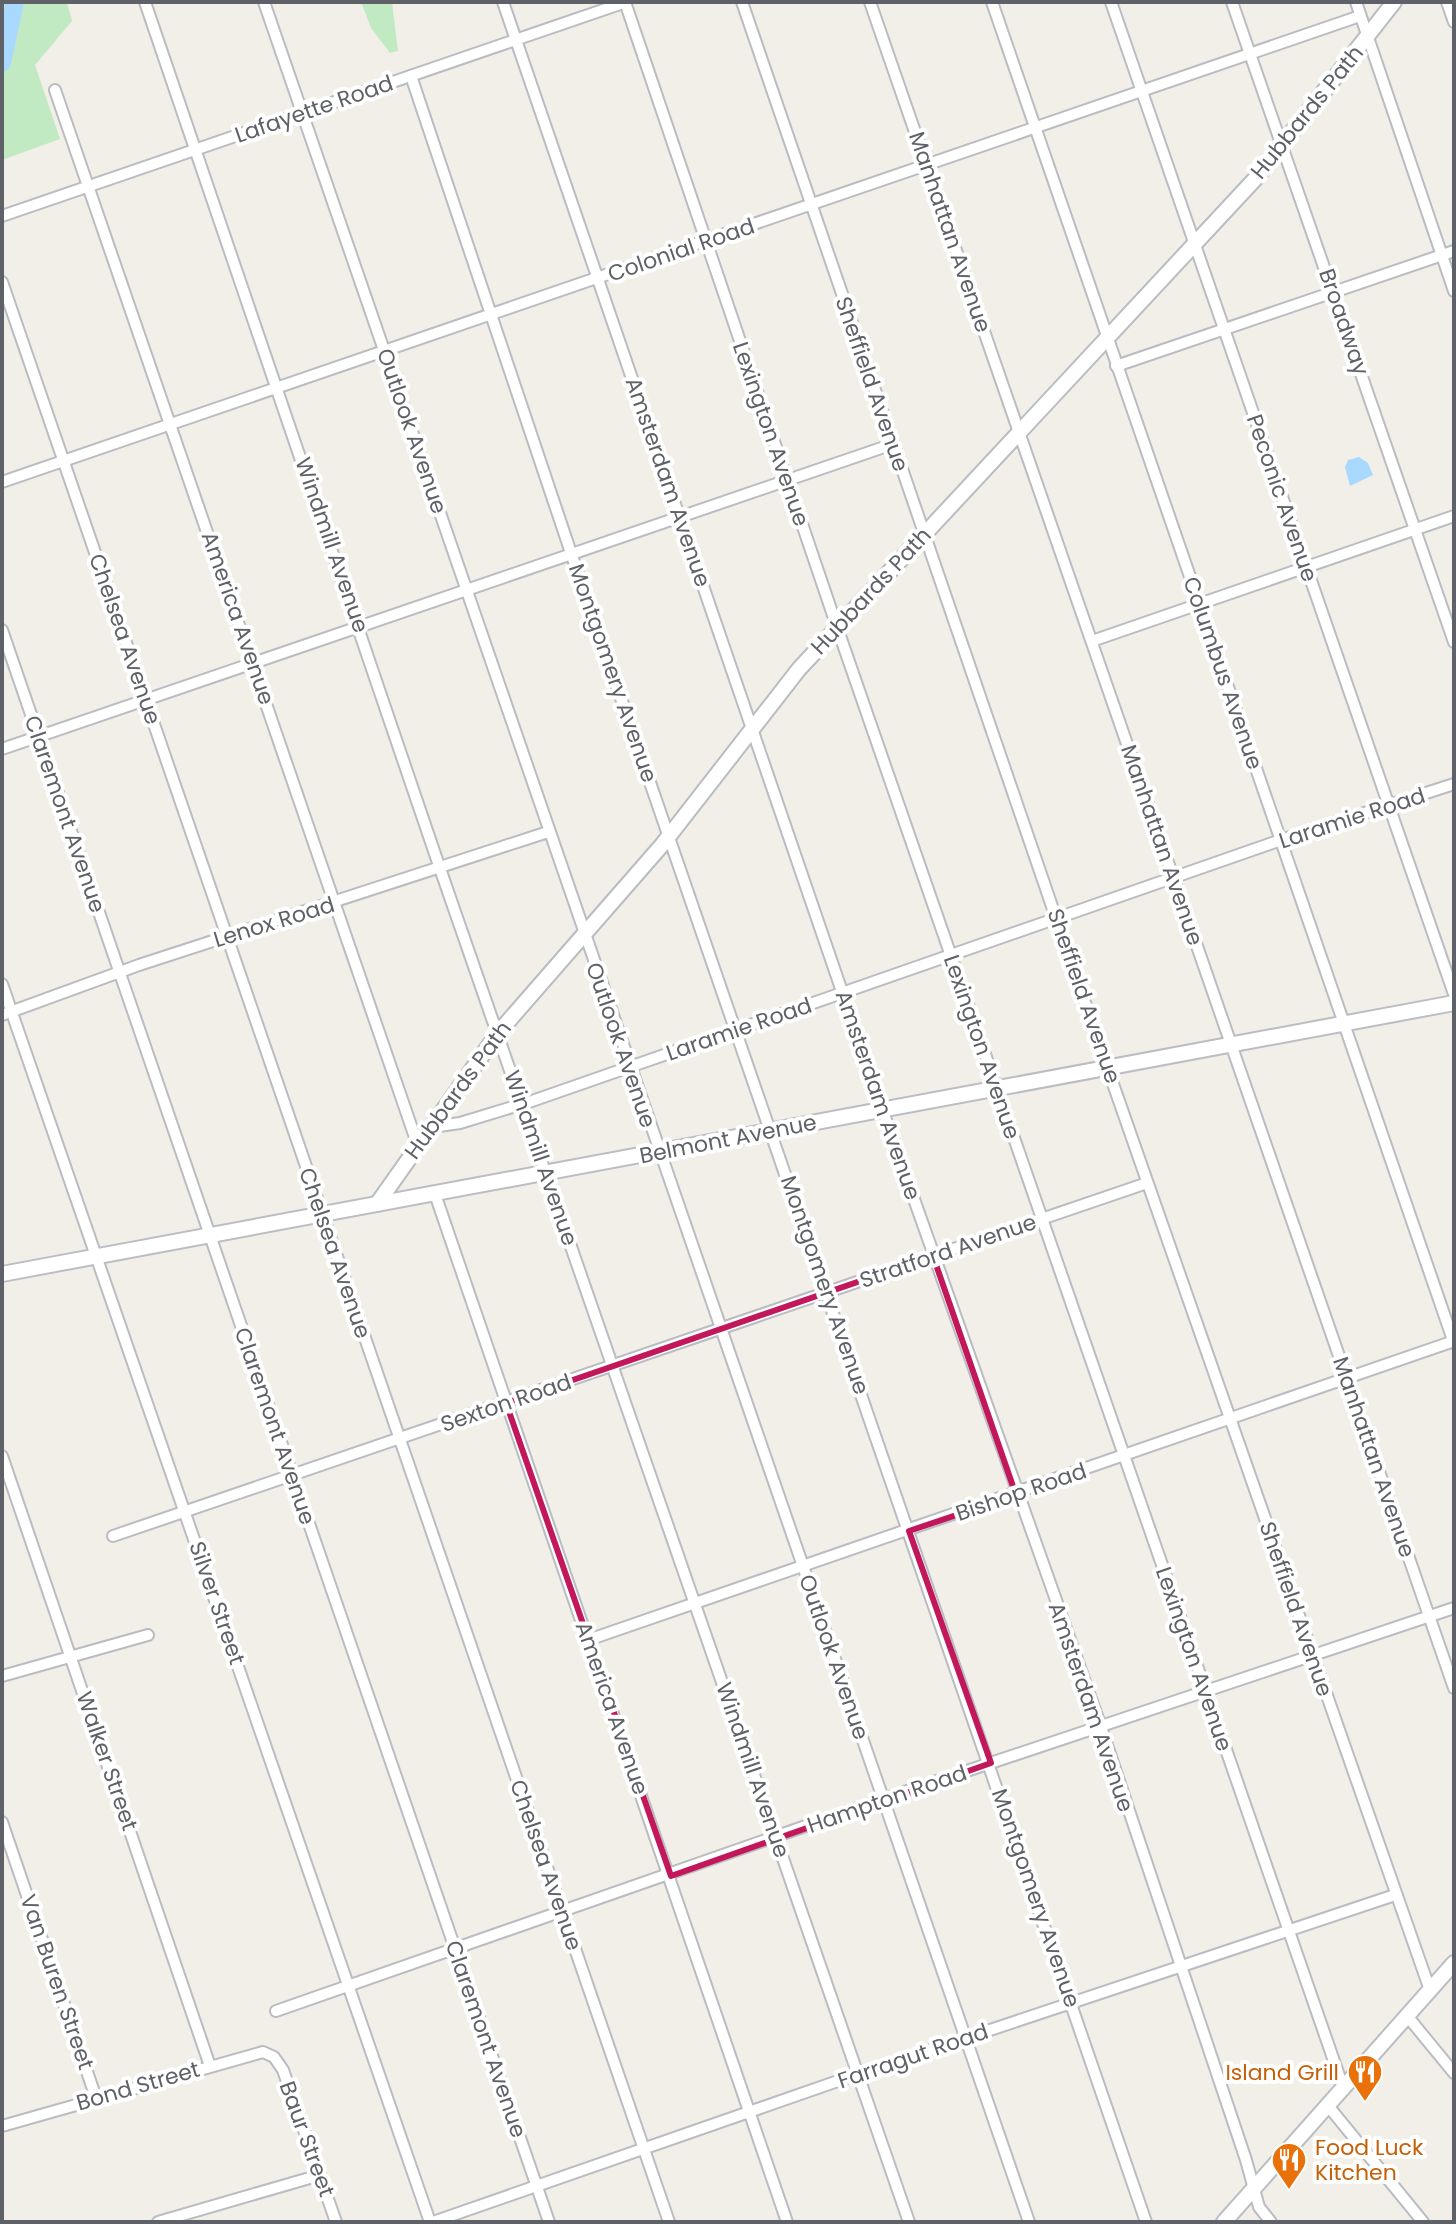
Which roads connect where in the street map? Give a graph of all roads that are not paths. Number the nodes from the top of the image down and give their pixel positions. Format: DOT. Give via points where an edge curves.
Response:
graph roads {
  1 [pos="145,2"];
  2 [pos="264,2"];
  3 [pos="503,2"];
  4 [pos="625,2"];
  5 [pos="742,2"];
  6 [pos="870,2"];
  7 [pos="992,2"];
  8 [pos="1111,2"];
  9 [pos="1232,2"];
  10 [pos="1356,2"];
  11 [pos="1394,2"];
  12 [pos="1447,2"];
  13 [pos="1360,16"];
  14 [pos="1454,22"];
  15 [pos="1367,38"];
  16 [pos="516,40"];
  17 [pos="1250,54"];
  18 [pos="411,76"];
  19 [pos="55,90"];
  20 [pos="1141,92"];
  21 [pos="303,113"];
  22 [pos="1035,129"];
  23 [pos="1283,146"];
  24 [pos="196,149"];
  25 [pos="928,166"];
  26 [pos="89,186"];
  27 [pos="812,206"];
  28 [pos="2,216"];
  29 [pos="706,241"];
  30 [pos="1194,243"];
  31 [pos="1454,251"];
  32 [pos="1442,255"];
  33 [pos="600,277"];
  34 [pos="2,282"];
  35 [pos="1454,291"];
  36 [pos="1334,293"];
  37 [pos="492,313"];
  38 [pos="1224,330"];
  39 [pos="1106,337"];
  40 [pos="384,351"];
  41 [pos="1116,366"];
  42 [pos="278,388"];
  43 [pos="171,425"];
  44 [pos="1019,433"];
  45 [pos="893,444"];
  46 [pos="64,461"];
  47 [pos="786,481"];
  48 [pos="2,482"];
  49 [pos="1454,516"];
  50 [pos="680,519"];
  51 [pos="1415,530"];
  52 [pos="925,535"];
  53 [pos="572,556"];
  54 [pos="1306,567"];
  55 [pos="466,592"];
  56 [pos="1199,604"];
  57 [pos="359,625"];
  58 [pos="837,627"];
  59 [pos="2,630"];
  60 [pos="1092,641"];
  61 [pos="1454,642"];
  62 [pos="253,662"];
  63 [pos="145,699"];
  64 [pos="752,728"];
  65 [pos="38,736"];
  66 [pos="2,749"];
  67 [pos="1454,784"];
  68 [pos="1387,806"];
  69 [pos="548,832"];
  70 [pos="669,835"];
  71 [pos="1281,840"];
  72 [pos="440,867"];
  73 [pos="1174,879"];
  74 [pos="332,904"];
  75 [pos="1058,919"];
  76 [pos="583,934"];
  77 [pos="227,936"];
  78 [pos="951,957"];
  79 [pos="119,974"];
  80 [pos="2,984"];
  81 [pos="843,993"];
  82 [pos="1454,994"];
  83 [pos="1454,1003"];
  84 [pos="7,1014"];
  85 [pos="1344,1024"];
  86 [pos="736,1030"];
  87 [pos="498,1033"];
  88 [pos="1231,1045"];
  89 [pos="629,1068"];
  90 [pos="1108,1068"];
  91 [pos="997,1089"];
  92 [pos="522,1104"];
  93 [pos="883,1110"];
  94 [pos="432,1127"];
  95 [pos="771,1130"];
  96 [pos="418,1146"];
  97 [pos="659,1151"];
  98 [pos="546,1173"];
  99 [pos="1147,1183"];
  100 [pos="435,1194"];
  101 [pos="377,1204"];
  102 [pos="321,1214"];
  103 [pos="1042,1218"];
  104 [pos="209,1236"];
  105 [pos="933,1256"];
  106 [pos="95,1257"];
  107 [pos="2,1274"];
  108 [pos="827,1293"];
  109 [pos="720,1329"];
  110 [pos="1454,1342"];
  111 [pos="613,1366"];
  112 [pos="1347,1379"];
  113 [pos="506,1403"];
  114 [pos="1230,1420"];
  115 [pos="399,1439"];
  116 [pos="2,1456"];
  117 [pos="1124,1457"];
  118 [pos="291,1475"];
  119 [pos="1016,1495"];
  120 [pos="185,1512"];
  121 [pos="909,1531"];
  122 [pos="113,1536"];
  123 [pos="803,1567"];
  124 [pos="696,1604"];
  125 [pos="1454,1608"];
  126 [pos="1429,1617"];
  127 [pos="148,1635"];
  128 [pos="588,1640"];
  129 [pos="1314,1656"];
  130 [pos="71,1657"];
  131 [pos="2,1676"];
  132 [pos="1454,1688"];
  133 [pos="1205,1693"];
  134 [pos="1101,1727"];
  135 [pos="991,1763"];
  136 [pos="883,1799"];
  137 [pos="2,1822"];
  138 [pos="776,1839"];
  139 [pos="671,1876"];
  140 [pos="1395,1895"];
  141 [pos="562,1911"];
  142 [pos="1288,1931"];
  143 [pos="455,1947"];
  144 [pos="1454,1963"];
  145 [pos="1179,1966"];
  146 [pos="350,1985"];
  147 [pos="1430,1990"];
  148 [pos="1071,2003"];
  149 [pos="276,2011"];
  150 [pos="1408,2017"];
  151 [pos="966,2038"];
  152 [pos="274,2057"];
  153 [pos="210,2066"];
  154 [pos="1454,2073"];
  155 [pos="858,2074"];
  156 [pos="1344,2090"];
  157 [pos="96,2098"];
  158 [pos="1329,2107"];
  159 [pos="750,2113"];
  160 [pos="2,2126"];
  161 [pos="644,2149"];
  162 [pos="320,2175"];
  163 [pos="537,2185"];
  164 [pos="1254,2188"];
  165 [pos="158,2222"];
  166 [pos="336,2222"];
  167 [pos="432,2222"];
  168 [pos="549,2222"];
  169 [pos="669,2222"];
  170 [pos="787,2222"];
  171 [pos="909,2222"];
  172 [pos="1029,2222"];
  173 [pos="1146,2222"];
  174 [pos="1224,2222"];
  175 [pos="1271,2222"];
  176 [pos="1423,2222"];
  1 -- 24 [label="street, Windmill Avenue"];
  2 -- 21 [label="street, Outlook Avenue"];
  3 -- 16 [label="street, Amsterdam Avenue"];
  4 -- 16 [label="street, Lafayette Road"];
  4 -- 29 [label="street, Lexington Avenue"];
  5 -- 27 [label="street, Sheffield Avenue"];
  6 -- 25 [label="street, Manhattan Avenue"];
  7 -- 22 [label="street, Columbus Avenue"];
  8 -- 20 [label="street, Peconic Avenue"];
  9 -- 17 [label="street, Broadway"];
  10 -- 13 [label="street"];
  11 -- 15 [label="main road, Hubbards Path"];
  12 -- 14 [label="street"];
  13 -- 15 [label="street"];
  13 -- 17 [label="street, Colonial Road"];
  15 -- 23 [label="main road, Hubbards Path"];
  15 -- 32 [label="street"];
  16 -- 18 [label="street, Lafayette Road"];
  16 -- 33 [label="street, Amsterdam Avenue"];
  17 -- 20 [label="street, Colonial Road"];
  17 -- 23 [label="street, Broadway"];
  18 -- 21 [label="street, Lafayette Road"];
  18 -- 37 [label="street, Montgomery Avenue"];
  19 -- 26 [label="street, America Avenue"];
  20 -- 22 [label="street, Colonial Road"];
  20 -- 30 [label="street, Peconic Avenue"];
  21 -- 24 [label="street, Lafayette Road"];
  21 -- 40 [label="street, Outlook Avenue"];
  22 -- 25 [label="street, Colonial Road"];
  22 -- 39 [label="street, Columbus Avenue"];
  23 -- 30 [label="main road, Hubbards Path"];
  23 -- 36 [label="street, Broadway"];
  24 -- 26 [label="street, Lafayette Road"];
  24 -- 42 [label="street, Windmill Avenue"];
  25 -- 27 [label="street, Colonial Road"];
  25 -- 44 [label="street, Manhattan Avenue"];
  26 -- 28 [label="street, Lafayette Road"];
  26 -- 43 [label="street, America Avenue"];
  27 -- 29 [label="street, Colonial Road"];
  27 -- 45 [label="street, Sheffield Avenue"];
  29 -- 33 [label="street, Colonial Road"];
  29 -- 47 [label="street, Lexington Avenue"];
  30 -- 38 [label="street, Peconic Avenue"];
  30 -- 39 [label="main road, Hubbards Path"];
  31 -- 32 [label="street"];
  32 -- 35 [label="street"];
  32 -- 36 [label="street"];
  33 -- 37 [label="street, Colonial Road"];
  33 -- 50 [label="street, Amsterdam Avenue"];
  34 -- 46 [label="street, Chelsea Avenue"];
  36 -- 38 [label="street"];
  36 -- 51 [label="street, Broadway"];
  37 -- 40 [label="street, Colonial Road"];
  37 -- 53 [label="street, Montgomery Avenue"];
  38 -- 41 [label="street"];
  38 -- 54 [label="street, Peconic Avenue"];
  39 -- 41 [label="street, Columbus Avenue"];
  39 -- 44 [label="main road, Hubbards Path"];
  40 -- 42 [label="street, Colonial Road"];
  40 -- 55 [label="street, Outlook Avenue"];
  41 -- 56 [label="street, Columbus Avenue"];
  42 -- 43 [label="street, Colonial Road"];
  42 -- 57 [label="street, Windmill Avenue"];
  43 -- 46 [label="street, Colonial Road"];
  43 -- 62 [label="street, America Avenue"];
  44 -- 52 [label="main road, Hubbards Path"];
  44 -- 60 [label="street, Manhattan Avenue"];
  45 -- 47 [label="street"];
  45 -- 52 [label="street, Sheffield Avenue"];
  46 -- 48 [label="street, Colonial Road"];
  46 -- 63 [label="street, Chelsea Avenue"];
  47 -- 50 [label="street"];
  47 -- 58 [label="street, Lexington Avenue"];
  49 -- 51 [label="street"];
  50 -- 53 [label="street"];
  50 -- 64 [label="street, Amsterdam Avenue"];
  51 -- 54 [label="street"];
  51 -- 61 [label="street, Broadway"];
  52 -- 58 [label="main road, Hubbards Path"];
  52 -- 75 [label="street, Sheffield Avenue"];
  53 -- 55 [label="street"];
  53 -- 70 [label="street, Montgomery Avenue"];
  54 -- 56 [label="street"];
  54 -- 68 [label="street, Peconic Avenue"];
  55 -- 57 [label="street"];
  55 -- 69 [label="street, Outlook Avenue"];
  56 -- 60 [label="street"];
  56 -- 71 [label="street, Columbus Avenue"];
  57 -- 62 [label="street"];
  57 -- 72 [label="street, Windmill Avenue"];
  58 -- 64 [label="main road, Hubbards Path"];
  58 -- 78 [label="street, Lexington Avenue"];
  59 -- 65 [label="street, Claremont Avenue"];
  60 -- 73 [label="street, Manhattan Avenue"];
  62 -- 63 [label="street"];
  62 -- 74 [label="street, America Avenue"];
  63 -- 65 [label="street"];
  63 -- 77 [label="street, Chelsea Avenue"];
  64 -- 70 [label="main road, Hubbards Path"];
  64 -- 81 [label="street, Amsterdam Avenue"];
  65 -- 66 [label="street"];
  65 -- 79 [label="street, Claremont Avenue"];
  67 -- 68 [label="street, Laramie Road"];
  68 -- 71 [label="street, Laramie Road"];
  68 -- 82 [label="street, Peconic Avenue"];
  69 -- 72 [label="street, Lenox Road"];
  69 -- 76 [label="street, Outlook Avenue"];
  70 -- 76 [label="main road, Hubbards Path"];
  70 -- 86 [label="street, Montgomery Avenue"];
  71 -- 73 [label="street, Laramie Road"];
  71 -- 85 [label="street, Columbus Avenue"];
  72 -- 74 [label="street, Lenox Road"];
  72 -- 87 [label="street, Windmill Avenue"];
  73 -- 75 [label="street, Laramie Road"];
  73 -- 88 [label="street, Manhattan Avenue"];
  74 -- 77 [label="street, Lenox Road"];
  74 -- 96 [label="street, America Avenue"];
  75 -- 78 [label="street, Laramie Road"];
  75 -- 90 [label="street, Sheffield Avenue"];
  76 -- 87 [label="main road, Hubbards Path"];
  76 -- 89 [label="street, Outlook Avenue"];
  77 -- 79 [label="street, Lenox Road"];
  77 -- 102 [label="street, Chelsea Avenue"];
  78 -- 81 [label="street, Laramie Road"];
  78 -- 91 [label="street, Lexington Avenue"];
  79 -- 84 [label="street, Lenox Road"];
  79 -- 104 [label="street, Claremont Avenue"];
  80 -- 84 [label="street, Silver Street"];
  81 -- 86 [label="street, Laramie Road"];
  81 -- 93 [label="street, Amsterdam Avenue"];
  83 -- 85 [label="main road, Belmont Avenue"];
  84 -- 106 [label="street, Silver Street"];
  85 -- 88 [label="main road, Belmont Avenue"];
  85 -- 110 [label="street, Columbus Avenue"];
  86 -- 89 [label="street, Laramie Road"];
  86 -- 95 [label="street, Montgomery Avenue"];
  87 -- 92 [label="street, Windmill Avenue"];
  87 -- 94 [label="main road, Hubbards Path"];
  88 -- 90 [label="main road, Belmont Avenue"];
  88 -- 112 [label="street, Manhattan Avenue"];
  89 -- 92 [label="street, Laramie Road"];
  89 -- 97 [label="street, Outlook Avenue"];
  90 -- 91 [label="main road, Belmont Avenue"];
  90 -- 99 [label="street, Sheffield Avenue"];
  91 -- 93 [label="main road, Belmont Avenue"];
  91 -- 103 [label="street, Lexington Avenue"];
  92 -- 94 [label="street, Laramie Road"];
  92 -- 98 [label="street, Windmill Avenue"];
  93 -- 95 [label="main road, Belmont Avenue"];
  93 -- 105 [label="street, Amsterdam Avenue"];
  94 -- 96 [label="main road, Hubbards Path"];
  95 -- 97 [label="main road, Belmont Avenue"];
  95 -- 108 [label="street, Montgomery Avenue"];
  96 -- 101 [label="main road, Hubbards Path"];
  97 -- 98 [label="main road, Belmont Avenue"];
  97 -- 109 [label="street, Outlook Avenue"];
  98 -- 100 [label="main road, Belmont Avenue"];
  98 -- 111 [label="street, Windmill Avenue"];
  99 -- 103 [label="street, Stratford Avenue"];
  99 -- 114 [label="street, Sheffield Avenue"];
  100 -- 101 [label="main road, Belmont Avenue"];
  100 -- 113 [label="street, America Avenue"];
  101 -- 102 [label="main road, Belmont Avenue"];
  102 -- 104 [label="main road, Belmont Avenue"];
  102 -- 115 [label="street, Chelsea Avenue"];
  103 -- 105 [label="street, Stratford Avenue"];
  103 -- 117 [label="street, Lexington Avenue"];
  104 -- 106 [label="main road, Belmont Avenue"];
  104 -- 118 [label="street, Claremont Avenue"];
  105 -- 108 [label="street, Stratford Avenue"];
  105 -- 119 [label="street, Amsterdam Avenue"];
  106 -- 107 [label="main road, Belmont Avenue"];
  106 -- 120 [label="street, Silver Street"];
  108 -- 109 [label="street, Stratford Avenue"];
  108 -- 121 [label="street, Montgomery Avenue"];
  109 -- 111 [label="street, Stratford Avenue"];
  109 -- 123 [label="street, Outlook Avenue"];
  110 -- 112 [label="street, Bishop Road"];
  111 -- 113 [label="street, Sexton Road"];
  111 -- 124 [label="street, Windmill Avenue"];
  112 -- 114 [label="street, Bishop Road"];
  112 -- 126 [label="street, Manhattan Avenue"];
  113 -- 115 [label="street, Sexton Road"];
  113 -- 128 [label="street, America Avenue"];
  114 -- 117 [label="street, Bishop Road"];
  114 -- 129 [label="street, Sheffield Avenue"];
  115 -- 118 [label="street"];
  115 -- 141 [label="street, Chelsea Avenue"];
  116 -- 130 [label="street, Walker Street"];
  117 -- 119 [label="street, Bishop Road"];
  117 -- 133 [label="street, Lexington Avenue"];
  118 -- 120 [label="street"];
  118 -- 143 [label="street, Claremont Avenue"];
  119 -- 121 [label="street, Bishop Road"];
  119 -- 134 [label="street, Amsterdam Avenue"];
  120 -- 122 [label="street"];
  120 -- 146 [label="street, Silver Street"];
  121 -- 123 [label="street, Bishop Road"];
  121 -- 135 [label="street, Montgomery Avenue"];
  123 -- 124 [label="street, Bishop Road"];
  123 -- 136 [label="street, Outlook Avenue"];
  124 -- 128 [label="street, Bishop Road"];
  124 -- 138 [label="street, Windmill Avenue"];
  125 -- 126 [label="street, Hampton Road"];
  126 -- 129 [label="street, Hampton Road"];
  126 -- 132 [label="street, Manhattan Avenue"];
  127 -- 130 [label="street"];
  128 -- 139 [label="street, America Avenue"];
  129 -- 133 [label="street, Hampton Road"];
  129 -- 140 [label="street, Sheffield Avenue"];
  130 -- 131 [label="street"];
  130 -- 153 [label="street, Walker Street"];
  133 -- 134 [label="street, Hampton Road"];
  133 -- 142 [label="street, Lexington Avenue"];
  134 -- 135 [label="street, Hampton Road"];
  134 -- 145 [label="street, Amsterdam Avenue"];
  135 -- 136 [label="street, Hampton Road"];
  135 -- 148 [label="street, Montgomery Avenue"];
  136 -- 138 [label="street, Hampton Road"];
  136 -- 151 [label="street, Outlook Avenue"];
  137 -- 157 [label="street, Van Buren Street"];
  138 -- 139 [label="street, Hampton Road"];
  138 -- 155 [label="street, Windmill Avenue"];
  139 -- 141 [label="street, Hampton Road"];
  139 -- 159 [label="street, America Avenue"];
  140 -- 142 [label="street, Farragut Road"];
  140 -- 147 [label="street, Sheffield Avenue"];
  141 -- 143 [label="street, Hampton Road"];
  141 -- 161 [label="street, Chelsea Avenue"];
  142 -- 145 [label="street, Farragut Road"];
  142 -- 156 [label="street, Lexington Avenue"];
  143 -- 146 [label="street, Hampton Road"];
  143 -- 163 [label="street, Claremont Avenue"];
  144 -- 147 [label="main road"];
  145 -- 148 [label="street, Farragut Road"];
  145 -- 164 [label="street, Amsterdam Avenue"];
  146 -- 149 [label="street, Hampton Road"];
  146 -- 167 [label="street, Silver Street"];
  147 -- 150 [label="main road"];
  148 -- 151 [label="street, Farragut Road"];
  148 -- 173 [label="street, Montgomery Avenue"];
  150 -- 154 [label="street"];
  150 -- 156 [label="main road"];
  151 -- 155 [label="street, Farragut Road"];
  151 -- 172 [label="street, Outlook Avenue"];
  152 -- 153 [label="street, Bond Street" via="263,2052"];
  152 -- 162 [label="street, Baur Street"];
  153 -- 157 [label="street, Bond Street"];
  155 -- 159 [label="street, Farragut Road"];
  155 -- 171 [label="street, Windmill Avenue"];
  156 -- 158 [label="main road"];
  157 -- 160 [label="street, Bond Street"];
  158 -- 164 [label="main road"];
  158 -- 176 [label="street"];
  159 -- 161 [label="street, Farragut Road"];
  159 -- 170 [label="street, America Avenue"];
  161 -- 163 [label="street, Farragut Road"];
  161 -- 169 [label="street, Chelsea Avenue"];
  162 -- 165 [label="street"];
  162 -- 166 [label="street, Baur Street"];
  163 -- 167 [label="street, Farragut Road"];
  163 -- 168 [label="street, Claremont Avenue"];
  164 -- 174 [label="main road"];
  164 -- 175 [label="street, Amsterdam Avenue" via="1259,2207"];
}
